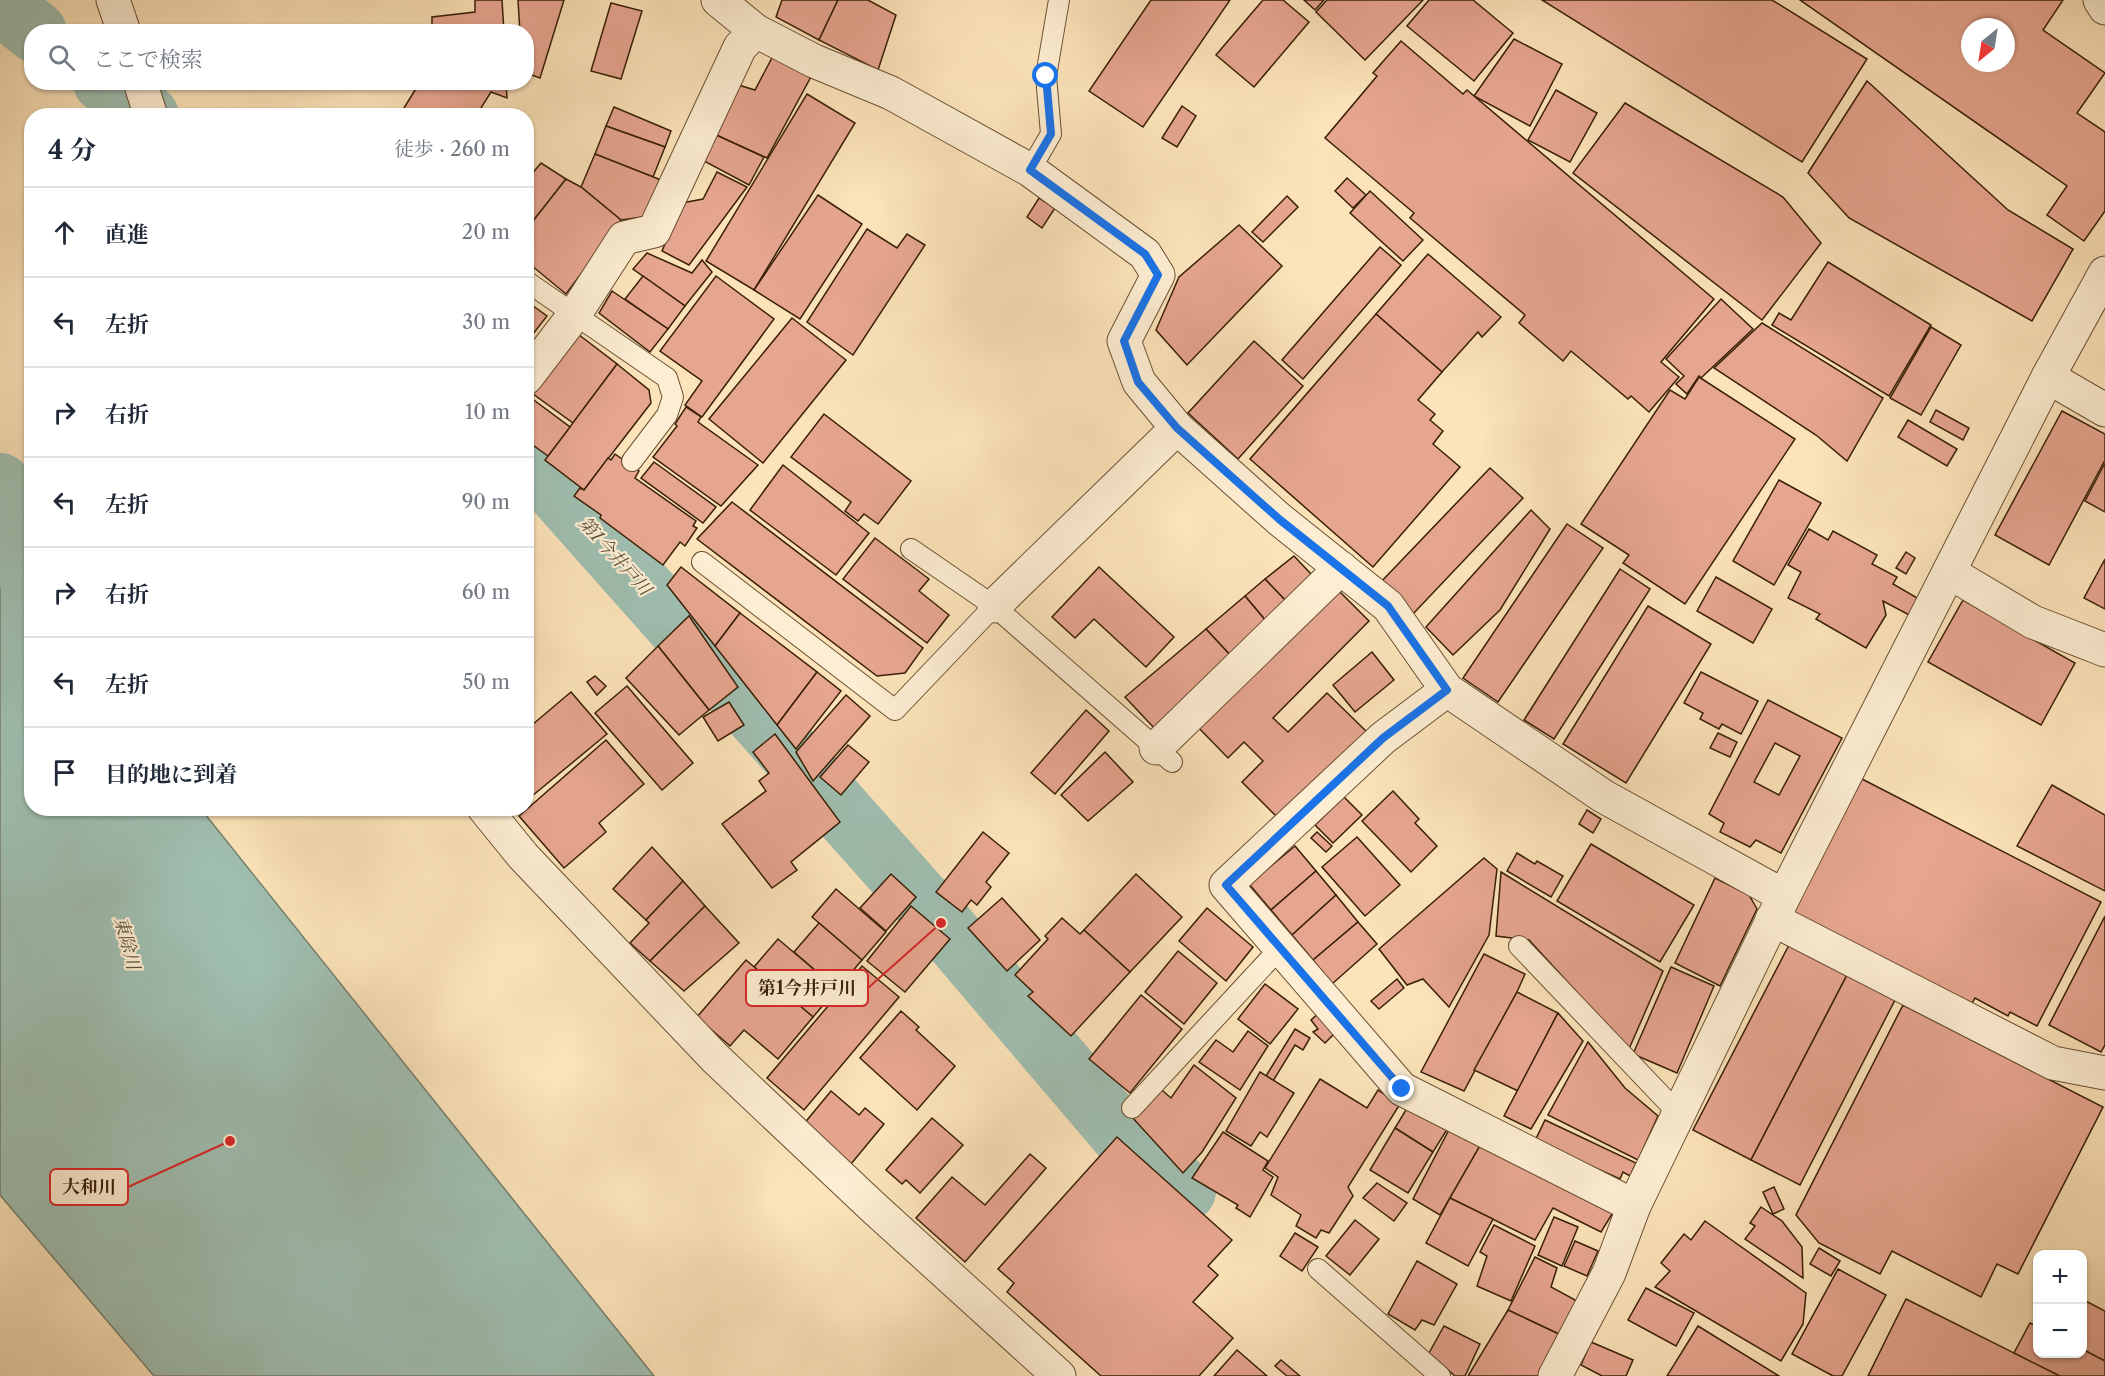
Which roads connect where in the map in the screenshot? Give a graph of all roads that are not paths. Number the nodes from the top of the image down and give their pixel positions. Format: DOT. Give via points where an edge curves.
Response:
graph roads {
  1 [pos="113,0"];
  2 [pos="718,0"];
  3 [pos="1059,0"];
  4 [pos="2100,0"];
  5 [pos="2105,8"];
  6 [pos="121,24"];
  7 [pos="756,32"];
  8 [pos="143,90"];
  9 [pos="148,108"];
  10 [pos="1030,170"];
  11 [pos="2105,273"];
  12 [pos="534,286"];
  13 [pos="575,314"];
  14 [pos="534,368"];
  15 [pos="2048,377"];
  16 [pos="2105,410"];
  17 [pos="1177,428"];
  18 [pos="632,461"];
  19 [pos="911,549"];
  20 [pos="702,562"];
  21 [pos="1341,568"];
  22 [pos="1949,572"];
  23 [pos="994,606"];
  24 [pos="2105,650"];
  25 [pos="1447,690"];
  26 [pos="1164,755"];
  27 [pos="490,816"];
  28 [pos="1778,907"];
  29 [pos="1520,946"];
  30 [pos="1280,948"];
  31 [pos="2105,1073"];
  32 [pos="1132,1108"];
  33 [pos="1679,1114"];
  34 [pos="1634,1206"];
  35 [pos="1318,1269"];
  36 [pos="1059,1376"];
  37 [pos="1440,1376"];
  38 [pos="1555,1376"];
  1 -- 6 [label="street"];
  2 -- 7 [label="street"];
  3 -- 10 [label="lane" via="1046,76 1051,134"];
  4 -- 5 [label="street"];
  7 -- 10 [label="street" via="891,93"];
  7 -- 13 [label="street" via="740,47 654,231 624,238"];
  8 -- 9 [label="street"];
  10 -- 17 [label="street" via="1145,254 1158,275 1124,341 1138,382"];
  11 -- 15 [label="street"];
  12 -- 13 [label="lane"];
  13 -- 14 [label="street"];
  13 -- 18 [label="lane" via="667,378 673,397 667,415"];
  15 -- 16 [label="street"];
  15 -- 22 [label="street"];
  17 -- 21 [label="street"];
  17 -- 23 [label="street"];
  19 -- 23 [label="lane"];
  20 -- 23 [label="lane" via="895,710"];
  21 -- 25 [label="street" via="1388,606"];
  21 -- 26 [label="street"];
  22 -- 24 [label="street" via="2033,622"];
  22 -- 28 [label="street"];
  23 -- 26 [label="lane"];
  25 -- 28 [label="street" via="1603,796"];
  25 -- 30 [label="street" via="1383,738 1226,885"];
  27 -- 36 [label="street" via="523,856 715,1058"];
  28 -- 31 [label="street" via="2053,1063"];
  28 -- 33 [label="street"];
  29 -- 33 [label="lane"];
  30 -- 32 [label="lane"];
  30 -- 34 [label="street" via="1402,1089"];
  33 -- 34 [label="street"];
  34 -- 38 [label="street" via="1609,1273"];
  35 -- 37 [label="lane"];
}
